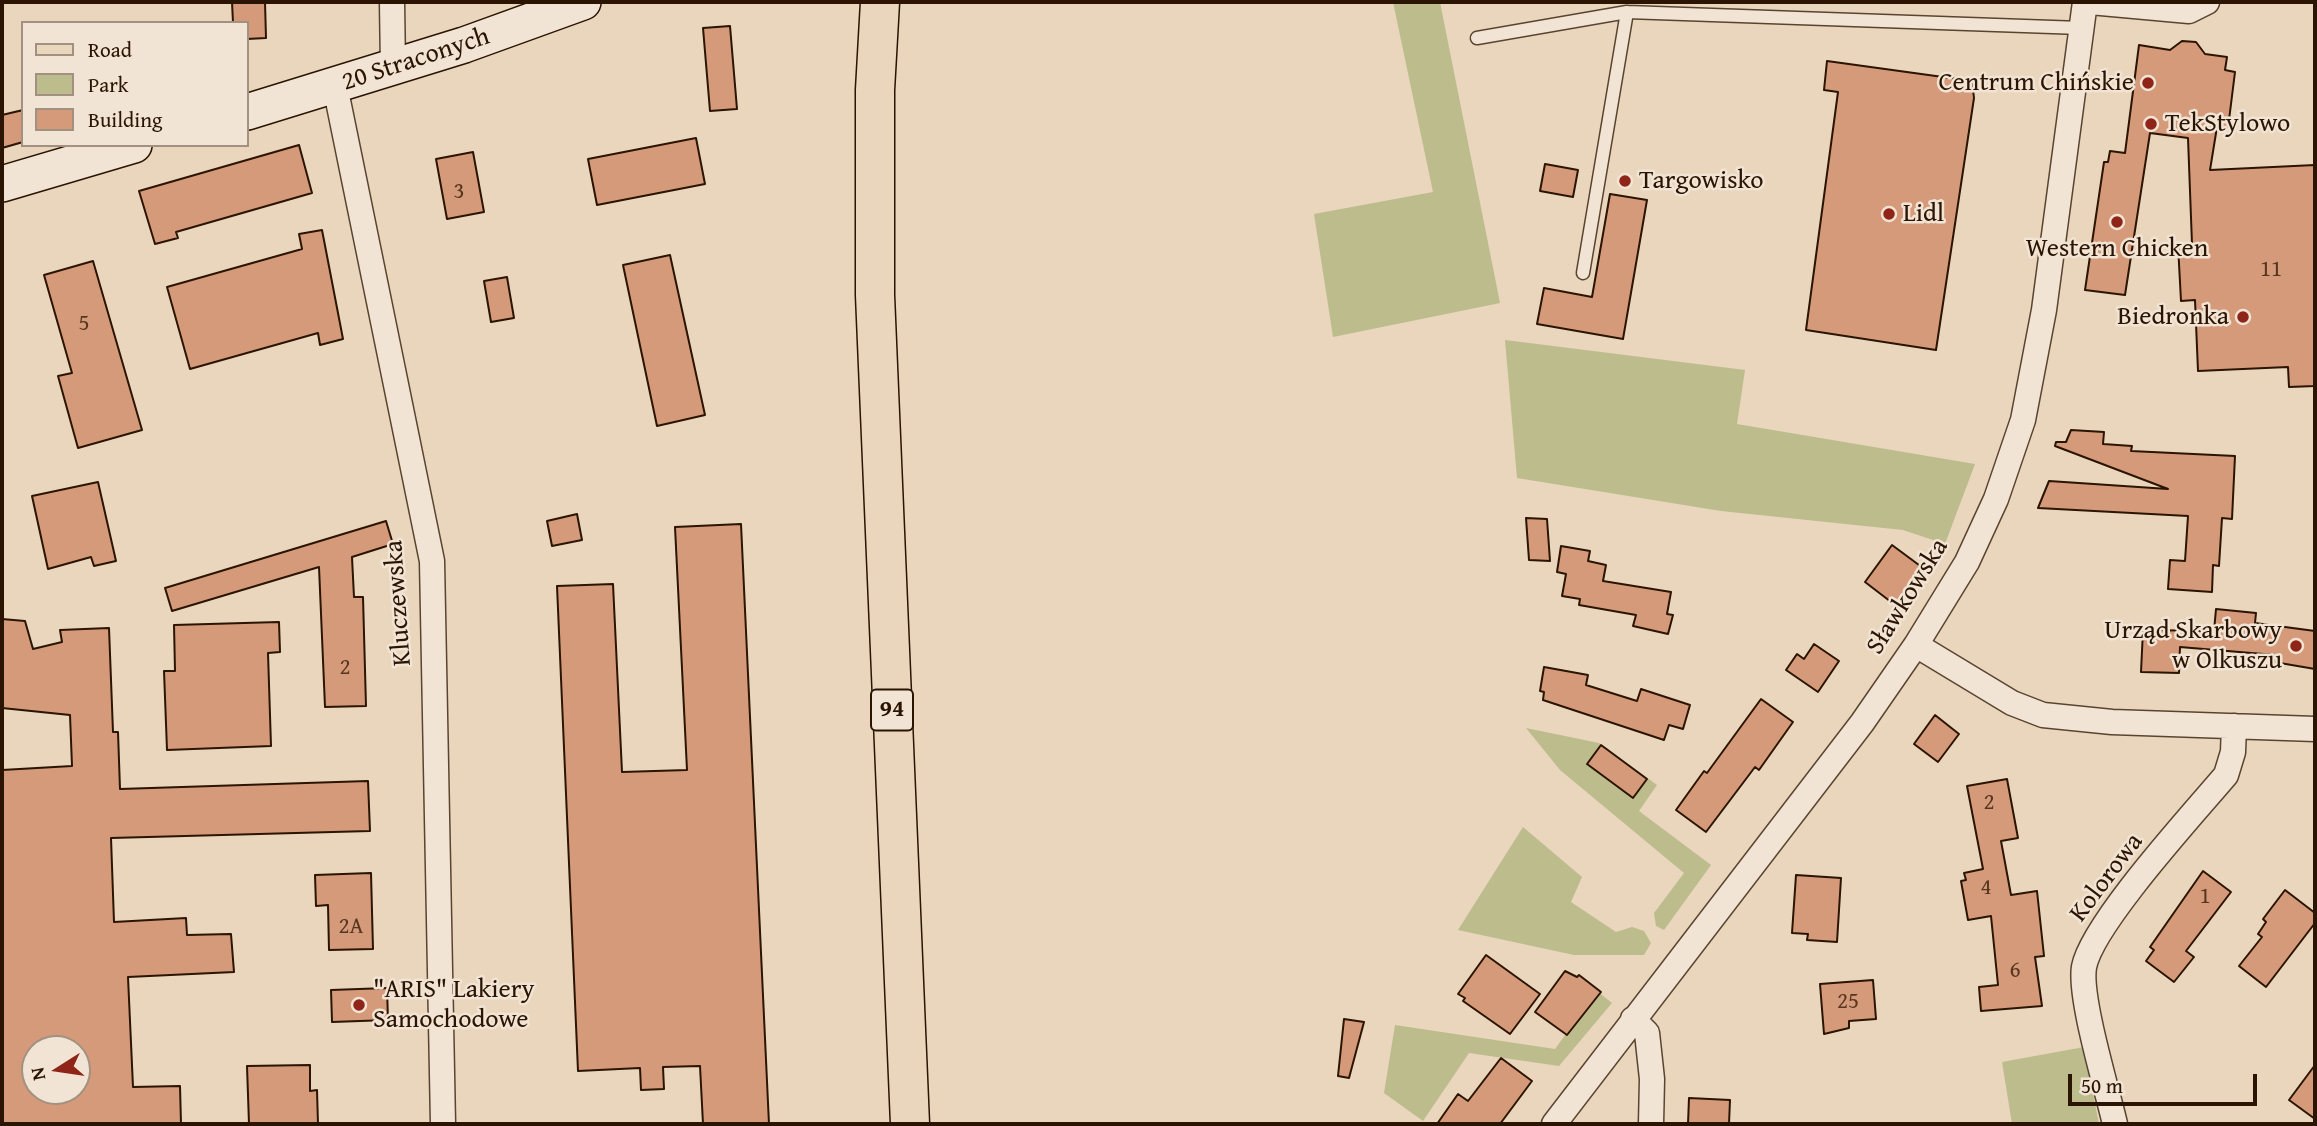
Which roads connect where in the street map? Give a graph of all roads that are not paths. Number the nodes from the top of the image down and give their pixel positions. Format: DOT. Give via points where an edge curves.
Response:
graph roads {
  1 [pos="391,2"];
  2 [pos="583,2"];
  3 [pos="880,2"];
  4 [pos="2087,2"];
  5 [pos="2207,2"];
  6 [pos="1627,12"];
  7 [pos="2081,29"];
  8 [pos="1476,38"];
  9 [pos="394,68"];
  10 [pos="335,86"];
  11 [pos="248,112"];
  12 [pos="127,147"];
  13 [pos="2,184"];
  14 [pos="1583,273"];
  15 [pos="1916,645"];
  16 [pos="2234,726"];
  17 [pos="2315,729"];
  18 [pos="1633,1019"];
  19 [pos="443,1124"];
  20 [pos="910,1124"];
  21 [pos="1554,1124"];
  22 [pos="1651,1124"];
  23 [pos="2115,1124"];
  1 -- 9 [label="street"];
  2 -- 9 [label="main road, 20 Straconych"];
  3 -- 20 [label="main road, 94" via="875,295"];
  4 -- 5 [label="street, Sławkowska" via="2189,11"];
  4 -- 7 [label="street, Sławkowska"];
  6 -- 7 [label="lane"];
  6 -- 8 [label="lane"];
  6 -- 14 [label="lane"];
  7 -- 15 [label="street, Sławkowska" via="2044,310 2023,420 1996,499 1967,562"];
  9 -- 10 [label="main road, 20 Straconych"];
  10 -- 11 [label="main road, 20 Straconych"];
  10 -- 19 [label="street, Kluczewska" via="432,561"];
  12 -- 13 [label="main road"];
  15 -- 16 [label="street" via="2012,704 2043,715"];
  15 -- 18 [label="street, Sławkowska" via="1862,723"];
  16 -- 17 [label="street"];
  16 -- 23 [label="street, Kolorowa" via="2226,775 2108,919 2084,967"];
  18 -- 21 [label="street, Sławkowska"];
  18 -- 22 [label="street" via="1647,1033"];
}
